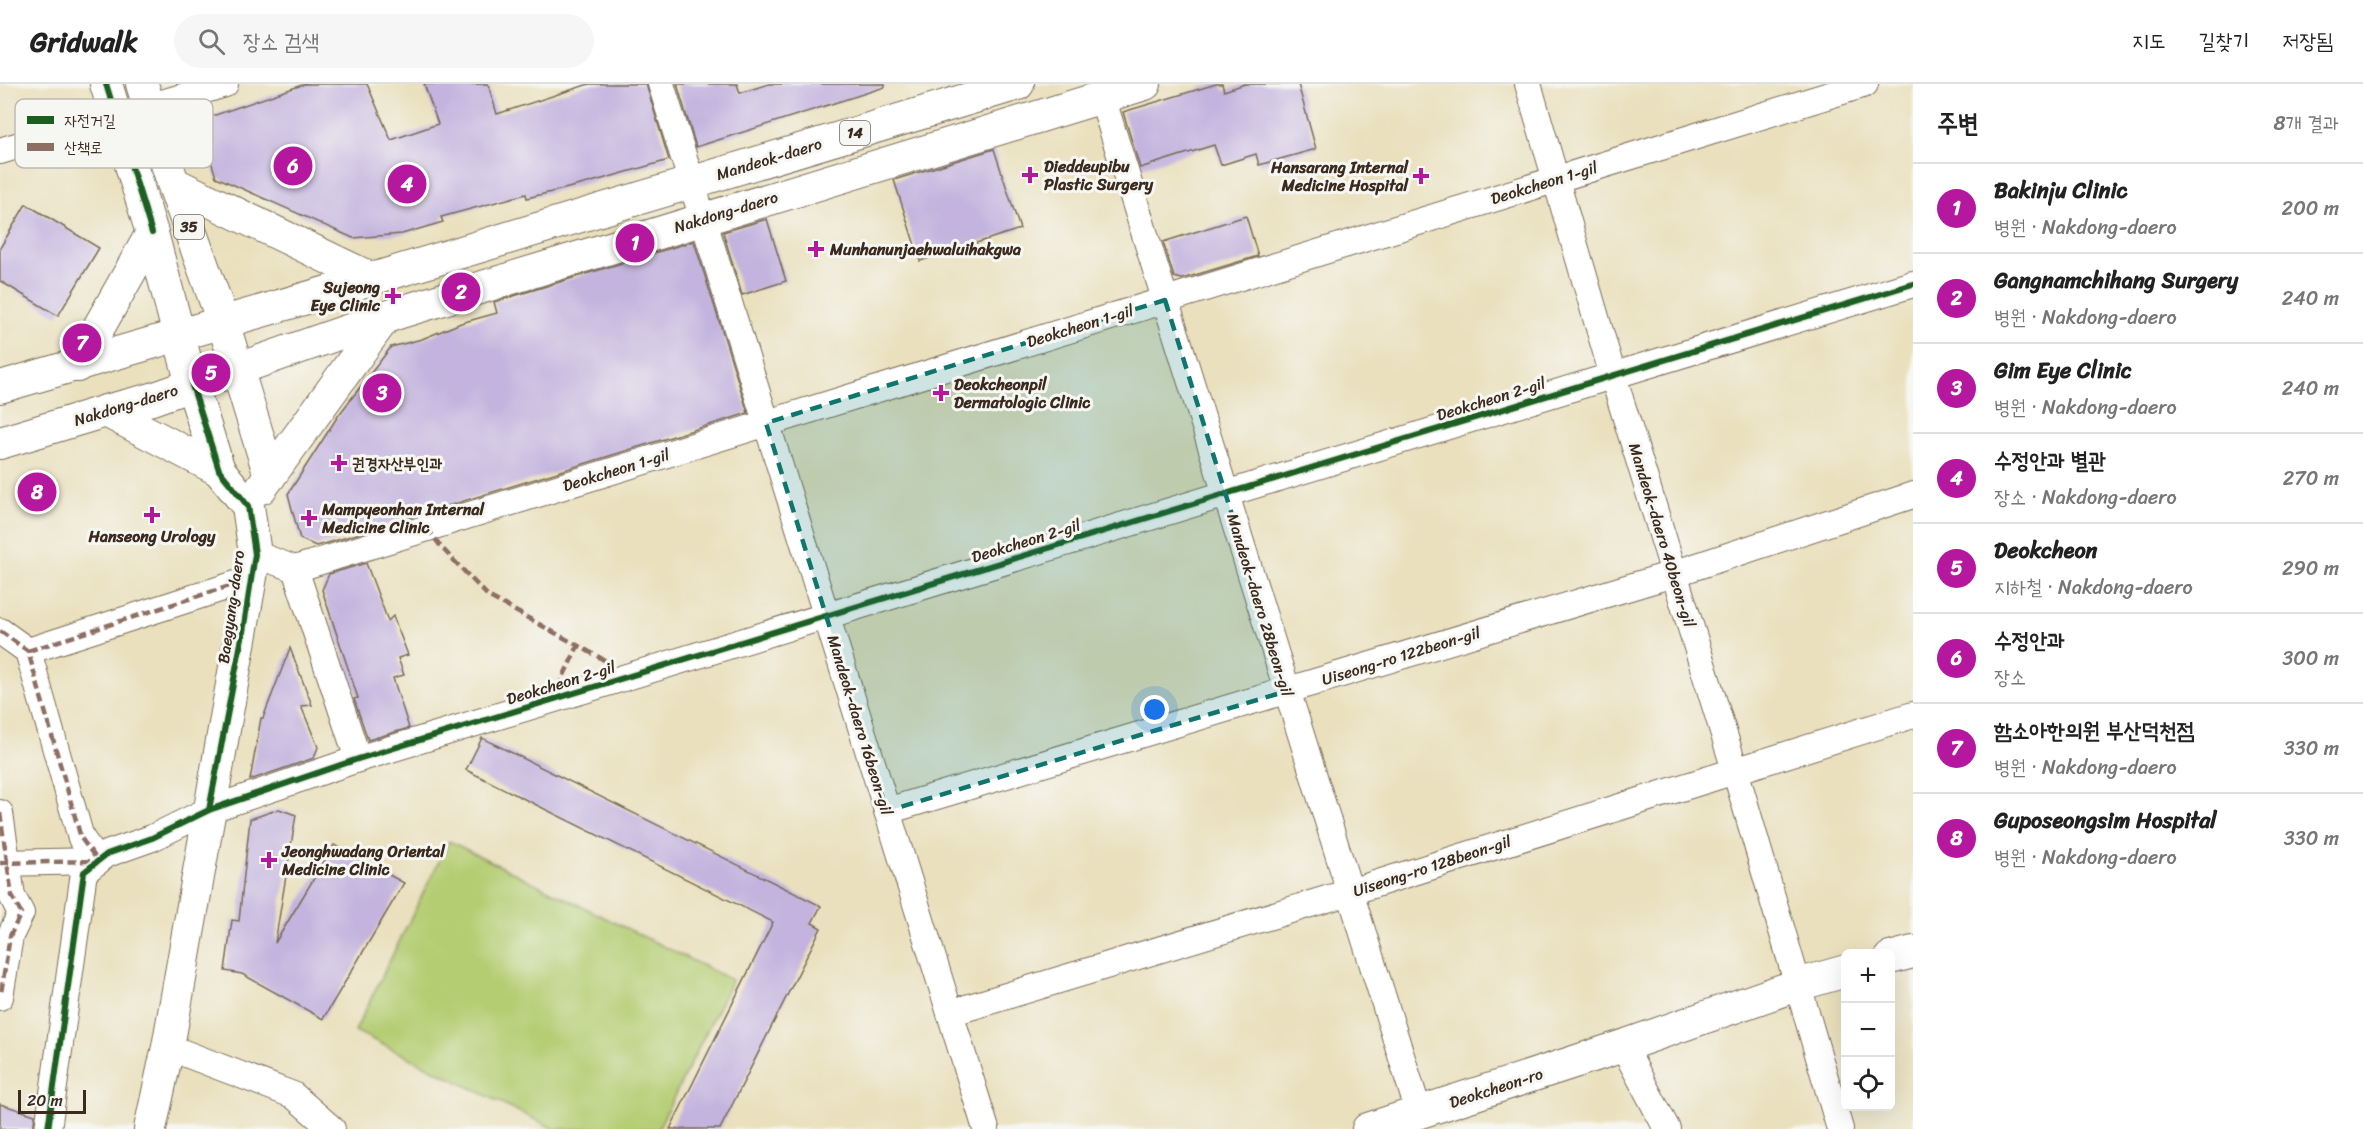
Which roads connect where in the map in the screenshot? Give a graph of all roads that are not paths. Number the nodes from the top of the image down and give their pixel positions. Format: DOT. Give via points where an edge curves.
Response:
graph roads {
  1 [pos="105,84"];
  2 [pos="225,84"];
  3 [pos="661,84"];
  4 [pos="1018,84"];
  5 [pos="1145,84"];
  6 [pos="1528,84"];
  7 [pos="1865,84"];
  8 [pos="146,95"];
  9 [pos="1102,97"];
  10 [pos="110,99"];
  11 [pos="15,146"];
  12 [pos="0,151"];
  13 [pos="132,168"];
  14 [pos="168,168"];
  15 [pos="1557,179"];
  16 [pos="692,182"];
  17 [pos="173,183"];
  18 [pos="702,219"];
  19 [pos="152,233"];
  20 [pos="372,279"];
  21 [pos="1913,284"];
  22 [pos="1165,300"];
  23 [pos="385,317"];
  24 [pos="223,322"];
  25 [pos="179,336"];
  26 [pos="77,366"];
  27 [pos="237,369"];
  28 [pos="1613,376"];
  29 [pos="192,385"];
  30 [pos="0,387"];
  31 [pos="106,411"];
  32 [pos="766,423"];
  33 [pos="0,443"];
  34 [pos="219,470"];
  35 [pos="270,476"];
  36 [pos="1226,494"];
  37 [pos="1913,495"];
  38 [pos="248,506"];
  39 [pos="253,566"];
  40 [pos="295,569"];
  41 [pos="1673,574"];
  42 [pos="826,616"];
  43 [pos="0,631"];
  44 [pos="28,651"];
  45 [pos="1287,691"];
  46 [pos="1913,715"];
  47 [pos="358,759"];
  48 [pos="1735,770"];
  49 [pos="209,810"];
  50 [pos="887,811"];
  51 [pos="0,813"];
  52 [pos="98,861"];
  53 [pos="3,863"];
  54 [pos="1350,892"];
  55 [pos="1913,952"];
  56 [pos="1895,957"];
  57 [pos="1841,972"];
  58 [pos="1797,985"];
  59 [pos="0,995"];
  60 [pos="950,1013"];
  61 [pos="1623,1046"];
  62 [pos="168,1047"];
  63 [pos="1419,1113"];
  64 [pos="48,1129"];
  65 [pos="150,1129"];
  66 [pos="332,1129"];
  67 [pos="986,1129"];
  68 [pos="1368,1129"];
  69 [pos="1666,1129"];
  70 [pos="1840,1129"];
  1 -- 10 [label="main road, 35"];
  2 -- 8 [label="street"];
  3 -- 16 [label="street, Mandeok-daero 16beon-gil"];
  4 -- 16 [label="main road, Mandeok-daero / 14"];
  5 -- 9 [label="main road, Nakdong-daero"];
  6 -- 15 [label="street, Mandeok-daero 40beon-gil"];
  7 -- 15 [label="street, Deokcheon 1-gil"];
  9 -- 18 [label="main road, Nakdong-daero"];
  9 -- 22 [label="street, Mandeok-daero 28beon-gil"];
  11 -- 12 [label="street"];
  13 -- 19 [label="main road, 35"];
  14 -- 17 [label="main road, 35"];
  15 -- 22 [label="street, Deokcheon 1-gil"];
  15 -- 28 [label="street, Mandeok-daero 40beon-gil"];
  16 -- 18 [label="street, Mandeok-daero 16beon-gil"];
  16 -- 20 [label="main road, Mandeok-daero"];
  17 -- 20 [label="main road"];
  17 -- 24 [label="main road, 35"];
  18 -- 23 [label="main road, Nakdong-daero"];
  18 -- 32 [label="street, Mandeok-daero 16beon-gil"];
  19 -- 25 [label="main road"];
  19 -- 26 [label="main road"];
  20 -- 24 [label="main road, Mandeok-daero"];
  21 -- 28 [label="street, Deokcheon 2-gil"];
  22 -- 32 [label="street, Deokcheon 1-gil"];
  22 -- 36 [label="street, Mandeok-daero 28beon-gil"];
  23 -- 27 [label="main road, Nakdong-daero"];
  23 -- 35 [label="main road"];
  24 -- 25 [label="main road, Mandeok-daero"];
  24 -- 27 [label="main road, 35"];
  25 -- 26 [label="main road, Mandeok-daero"];
  25 -- 29 [label="main road"];
  26 -- 30 [label="main road"];
  27 -- 29 [label="main road, Nakdong-daero"];
  27 -- 35 [label="main road"];
  28 -- 36 [label="street, Deokcheon 2-gil"];
  28 -- 41 [label="street, Mandeok-daero 40beon-gil"];
  29 -- 31 [label="main road, Nakdong-daero"];
  29 -- 34 [label="main road"];
  31 -- 33 [label="main road, Nakdong-daero"];
  31 -- 34 [label="main road"];
  32 -- 40 [label="street, Deokcheon 1-gil"];
  32 -- 42 [label="street, Mandeok-daero 16beon-gil"];
  34 -- 38 [label="main road"];
  35 -- 38 [label="main road"];
  36 -- 42 [label="street, Deokcheon 2-gil"];
  36 -- 45 [label="street, Mandeok-daero 28beon-gil"];
  37 -- 41 [label="street, Uiseong-ro 122beon-gil"];
  38 -- 39 [label="main road, Baegyang-daero"];
  39 -- 40 [label="street"];
  39 -- 44 [label="street, Baegyang-daero"];
  39 -- 49 [label="main road, Baegyang-daero"];
  40 -- 47 [label="street"];
  41 -- 45 [label="street, Uiseong-ro 122beon-gil"];
  41 -- 48 [label="street, Mandeok-daero 40beon-gil"];
  42 -- 47 [label="street, Deokcheon 2-gil"];
  42 -- 50 [label="street, Mandeok-daero 16beon-gil"];
  43 -- 44 [label="street"];
  44 -- 52 [label="street" via="81,838"];
  45 -- 50 [label="street, Uiseong-ro 122beon-gil"];
  45 -- 54 [label="street, Mandeok-daero 28beon-gil"];
  46 -- 48 [label="street, Uiseong-ro 128beon-gil"];
  47 -- 49 [label="street, Deokcheon 2-gil"];
  48 -- 54 [label="street, Uiseong-ro 128beon-gil"];
  48 -- 58 [label="street, Mandeok-daero 40beon-gil"];
  49 -- 52 [label="street, Deokcheon 2-gil"];
  49 -- 62 [label="main road, Baegyang-daero"];
  50 -- 60 [label="street, Mandeok-daero 16beon-gil"];
  51 -- 53 [label="street"];
  52 -- 53 [label="street"];
  52 -- 64 [label="street" via="84,872"];
  53 -- 59 [label="street" via="21,913 10,936"];
  54 -- 60 [label="street, Uiseong-ro 128beon-gil"];
  54 -- 63 [label="street, Mandeok-daero 28beon-gil"];
  55 -- 56 [label="main road"];
  57 -- 58 [label="main road, Deokcheon-ro"];
  58 -- 61 [label="main road, Deokcheon-ro"];
  58 -- 70 [label="street, Mandeok-daero 40beon-gil"];
  60 -- 67 [label="street, Mandeok-daero 16beon-gil"];
  61 -- 63 [label="main road, Deokcheon-ro"];
  61 -- 69 [label="street"];
  62 -- 65 [label="main road, Baegyang-daero"];
  62 -- 66 [label="street" via="292,1095"];
  63 -- 68 [label="main road, Deokcheon-ro"];
}
